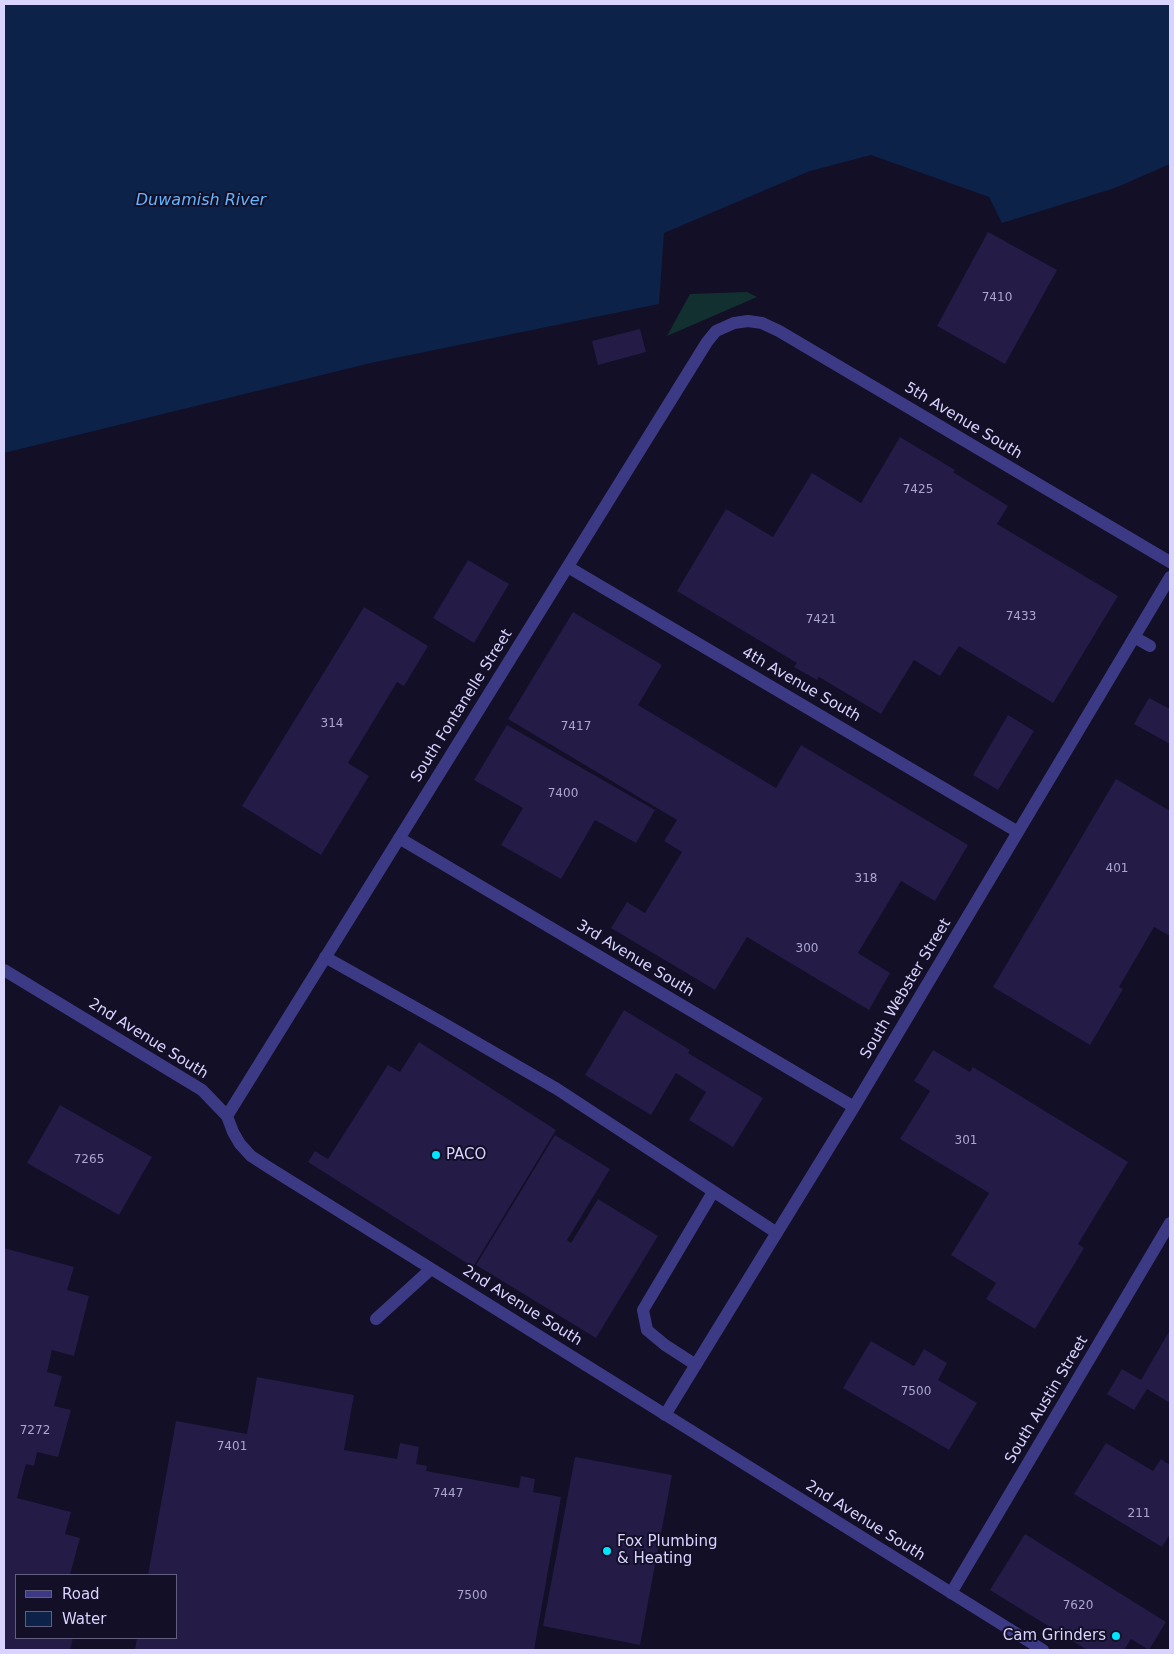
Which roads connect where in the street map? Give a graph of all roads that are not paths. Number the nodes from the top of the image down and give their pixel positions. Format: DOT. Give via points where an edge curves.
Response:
graph roads {
  1 [pos="734,323"];
  2 [pos="1170,562"];
  3 [pos="568,567"];
  4 [pos="1170,577"];
  5 [pos="1134,637"];
  6 [pos="1150,646"];
  7 [pos="1018,832"];
  8 [pos="399,838"];
  9 [pos="325,957"];
  10 [pos="4,970"];
  11 [pos="854,1107"];
  12 [pos="227,1116"];
  13 [pos="713,1192"];
  14 [pos="1170,1223"];
  15 [pos="777,1233"];
  16 [pos="431,1269"];
  17 [pos="376,1319"];
  18 [pos="696,1365"];
  19 [pos="665,1415"];
  20 [pos="951,1593"];
  21 [pos="1043,1650"];
  1 -- 2 [label="street, 5th Avenue South" via="762,323 779,332"];
  1 -- 3 [label="street, South Fontanelle Street" via="716,331 707,342"];
  3 -- 7 [label="street, 4th Avenue South"];
  3 -- 8 [label="street, South Fontanelle Street"];
  4 -- 5 [label="street, South Webster Street"];
  5 -- 6 [label="street"];
  5 -- 7 [label="street, South Webster Street"];
  7 -- 11 [label="street, South Webster Street"];
  8 -- 9 [label="street, South Fontanelle Street"];
  8 -- 11 [label="street, 3rd Avenue South"];
  9 -- 12 [label="street, South Fontanelle Street"];
  9 -- 13 [label="street" via="557,1089"];
  10 -- 12 [label="street, 2nd Avenue South" via="202,1090"];
  11 -- 15 [label="street, South Webster Street"];
  12 -- 16 [label="street, 2nd Avenue South" via="240,1144 251,1156"];
  13 -- 15 [label="street"];
  13 -- 18 [label="street" via="643,1310 648,1330"];
  14 -- 20 [label="street, South Austin Street"];
  15 -- 18 [label="street, South Webster Street"];
  16 -- 17 [label="street"];
  16 -- 19 [label="street, 2nd Avenue South"];
  18 -- 19 [label="street, South Webster Street"];
  19 -- 20 [label="street, 2nd Avenue South"];
  20 -- 21 [label="street, 2nd Avenue South"];
}
